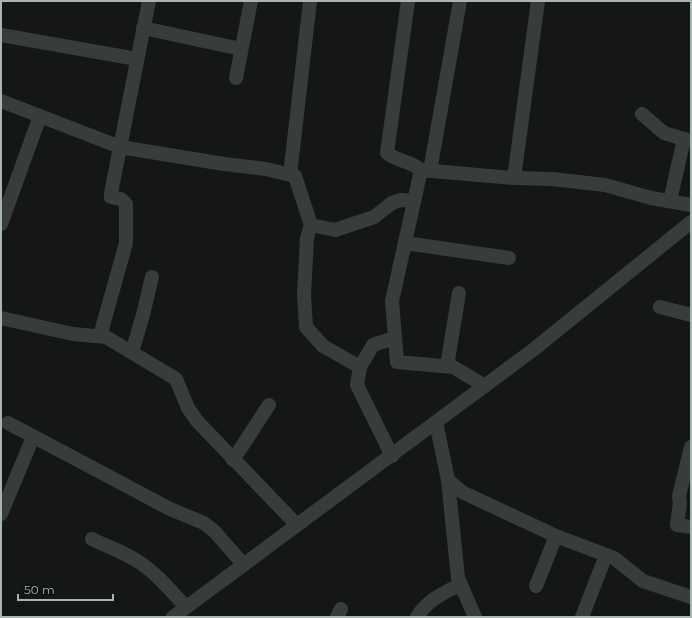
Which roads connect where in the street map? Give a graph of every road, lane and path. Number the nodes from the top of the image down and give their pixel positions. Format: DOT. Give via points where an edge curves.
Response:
graph roads {
  1 [pos="148,1"];
  2 [pos="251,1"];
  3 [pos="408,1"];
  4 [pos="460,1"];
  5 [pos="538,1"];
  6 [pos="307,2"];
  7 [pos="143,28"];
  8 [pos="1,35"];
  9 [pos="241,49"];
  10 [pos="137,60"];
  11 [pos="236,78"];
  12 [pos="1,101"];
  13 [pos="642,114"];
  14 [pos="40,116"];
  15 [pos="688,140"];
  16 [pos="120,147"];
  17 [pos="425,170"];
  18 [pos="290,175"];
  19 [pos="514,178"];
  20 [pos="414,201"];
  21 [pos="670,201"];
  22 [pos="691,205"];
  23 [pos="691,222"];
  24 [pos="1,224"];
  25 [pos="311,225"];
  26 [pos="405,243"];
  27 [pos="509,258"];
  28 [pos="152,277"];
  29 [pos="459,293"];
  30 [pos="660,307"];
  31 [pos="691,315"];
  32 [pos="1,318"];
  33 [pos="100,336"];
  34 [pos="394,338"];
  35 [pos="132,352"];
  36 [pos="447,366"];
  37 [pos="360,367"];
  38 [pos="485,386"];
  39 [pos="269,405"];
  40 [pos="436,422"];
  41 [pos="8,423"];
  42 [pos="33,437"];
  43 [pos="691,447"];
  44 [pos="392,456"];
  45 [pos="233,460"];
  46 [pos="448,480"];
  47 [pos="1,514"];
  48 [pos="298,525"];
  49 [pos="691,527"];
  50 [pos="556,536"];
  51 [pos="92,540"];
  52 [pos="606,555"];
  53 [pos="244,565"];
  54 [pos="461,584"];
  55 [pos="536,586"];
  56 [pos="691,597"];
  57 [pos="186,608"];
  58 [pos="174,617"];
  59 [pos="417,617"];
  60 [pos="475,617"];
  61 [pos="582,617"];
  1 -- 7 [label="street"];
  2 -- 9 [label="street"];
  3 -- 17 [label="street" via="387,153"];
  4 -- 17 [label="street"];
  5 -- 19 [label="street"];
  6 -- 18 [label="street"];
  7 -- 9 [label="street"];
  7 -- 10 [label="street"];
  8 -- 10 [label="street"];
  9 -- 11 [label="street"];
  10 -- 16 [label="street"];
  12 -- 14 [label="street"];
  13 -- 15 [label="street" via="664,133"];
  14 -- 16 [label="street"];
  14 -- 24 [label="street"];
  15 -- 21 [label="street"];
  16 -- 18 [label="street" via="266,169"];
  16 -- 33 [label="street" via="111,196 121,199 126,204 126,243"];
  17 -- 19 [label="street"];
  17 -- 20 [label="street"];
  18 -- 25 [label="street" via="295,176"];
  19 -- 21 [label="street" via="605,185"];
  20 -- 25 [label="street" via="401,200 392,203 374,217 335,230"];
  20 -- 26 [label="street"];
  21 -- 22 [label="street"];
  23 -- 38 [label="street"];
  25 -- 37 [label="street" via="307,238 304,294 306,327 323,346"];
  26 -- 27 [label="street"];
  26 -- 34 [label="street" via="392,301"];
  28 -- 35 [label="street"];
  29 -- 36 [label="street"];
  30 -- 31 [label="street"];
  32 -- 33 [label="street" via="73,334"];
  33 -- 35 [label="street" via="106,336"];
  34 -- 36 [label="street" via="397,362"];
  34 -- 37 [label="street" via="373,345"];
  35 -- 45 [label="street" via="176,379 188,408 197,421"];
  36 -- 38 [label="street" via="453,366"];
  37 -- 44 [label="street" via="357,385"];
  38 -- 40 [label="street"];
  39 -- 45 [label="street"];
  40 -- 44 [label="street"];
  40 -- 46 [label="street"];
  41 -- 42 [label="street"];
  42 -- 47 [label="street"];
  42 -- 53 [label="street" via="170,509 204,523"];
  43 -- 49 [label="street" via="679,496 677,525"];
  44 -- 48 [label="street"];
  45 -- 48 [label="street"];
  46 -- 50 [label="street" via="462,492"];
  46 -- 54 [label="street" via="458,578"];
  48 -- 53 [label="street"];
  50 -- 52 [label="street"];
  50 -- 55 [label="street"];
  51 -- 57 [label="street" via="134,559 156,574"];
  52 -- 56 [label="street" via="614,558 643,581"];
  52 -- 61 [label="street"];
  53 -- 57 [label="street"];
  54 -- 59 [label="street" via="423,607"];
  54 -- 60 [label="street"];
  57 -- 58 [label="street"];
}
